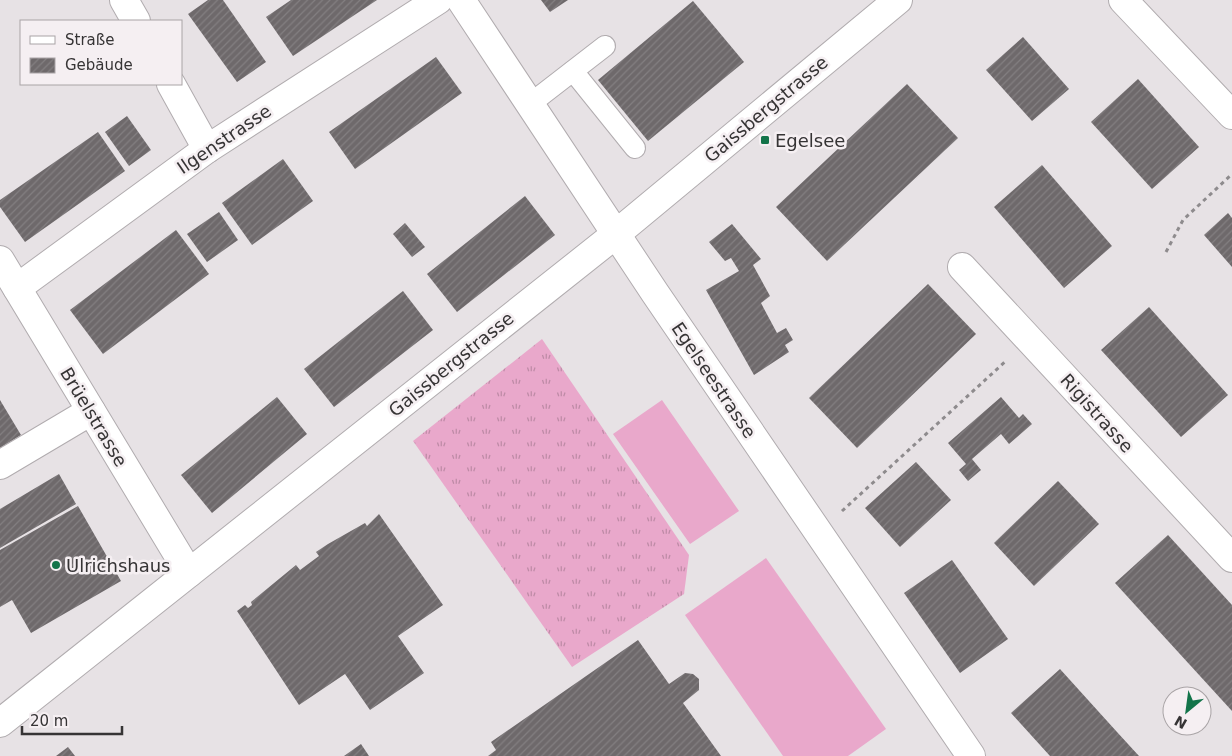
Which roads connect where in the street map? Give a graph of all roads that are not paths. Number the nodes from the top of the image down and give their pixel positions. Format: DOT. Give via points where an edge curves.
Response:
graph roads {
  1 [pos="124,0"];
  2 [pos="438,0"];
  3 [pos="461,0"];
  4 [pos="898,0"];
  5 [pos="1123,0"];
  6 [pos="135,20"];
  7 [pos="605,46"];
  8 [pos="573,71"];
  9 [pos="172,85"];
  10 [pos="530,104"];
  11 [pos="1232,114"];
  12 [pos="635,148"];
  13 [pos="207,149"];
  14 [pos="616,234"];
  15 [pos="0,260"];
  16 [pos="962,267"];
  17 [pos="16,288"];
  18 [pos="91,411"];
  19 [pos="0,465"];
  20 [pos="1232,558"];
  21 [pos="189,573"];
  22 [pos="0,723"];
  23 [pos="971,756"];
  1 -- 6 [label="street"];
  2 -- 13 [label="street, Ilgenstrasse"];
  3 -- 10 [label="street, Egelseestrasse"];
  4 -- 14 [label="street, Gaissbergstrasse"];
  5 -- 11 [label="street"];
  7 -- 8 [label="lane"];
  8 -- 10 [label="lane"];
  8 -- 12 [label="lane"];
  9 -- 13 [label="street"];
  10 -- 14 [label="street, Egelseestrasse"];
  13 -- 17 [label="street, Ilgenstrasse"];
  14 -- 21 [label="street, Gaissbergstrasse"];
  14 -- 23 [label="street, Egelseestrasse"];
  15 -- 17 [label="street, Brüelstrasse"];
  16 -- 20 [label="street, Rigistrasse"];
  17 -- 18 [label="street, Brüelstrasse"];
  18 -- 19 [label="street"];
  18 -- 21 [label="street, Brüelstrasse"];
  21 -- 22 [label="street, Gaissbergstrasse"];
}
